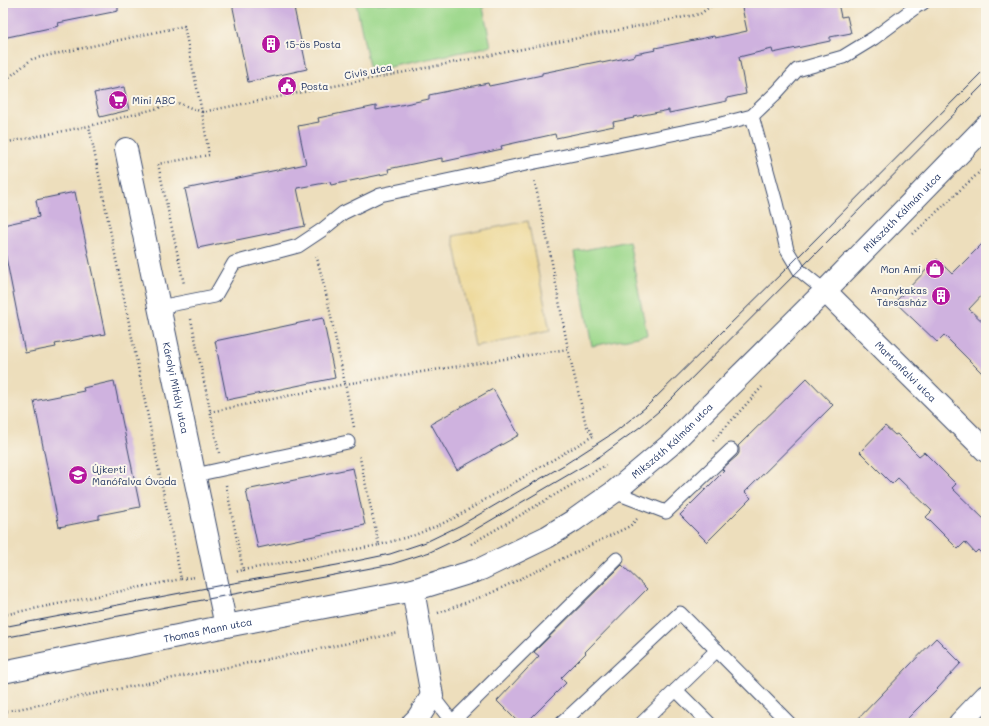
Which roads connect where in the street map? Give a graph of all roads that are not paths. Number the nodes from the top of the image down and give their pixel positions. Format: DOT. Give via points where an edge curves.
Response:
graph roads {
  1 [pos="923,3"];
  2 [pos="752,116"];
  3 [pos="986,126"];
  4 [pos="126,149"];
  5 [pos="825,291"];
  6 [pos="159,307"];
  7 [pos="348,442"];
  8 [pos="731,450"];
  9 [pos="986,451"];
  10 [pos="194,475"];
  11 [pos="614,492"];
  12 [pos="616,559"];
  13 [pos="413,590"];
  14 [pos="226,626"];
  15 [pos="717,650"];
  16 [pos="3,672"];
  17 [pos="676,690"];
  18 [pos="432,696"];
  19 [pos="986,696"];
  20 [pos="413,723"];
  21 [pos="453,723"];
  22 [pos="562,723"];
  23 [pos="642,723"];
  24 [pos="709,723"];
  25 [pos="789,723"];
  26 [pos="960,723"];
  1 -- 2 [label="lane" via="843,57 797,70"];
  2 -- 5 [label="lane" via="787,250 799,270"];
  2 -- 6 [label="lane" via="380,195 342,212 322,230 298,246 234,263 215,296"];
  3 -- 5 [label="street, Mikszáth Kálmán utca"];
  4 -- 6 [label="street, Károlyi Mihály utca"];
  5 -- 9 [label="street, Martonfalvi utca"];
  5 -- 11 [label="street, Mikszáth Kálmán utca" via="670,445"];
  6 -- 10 [label="street, Károlyi Mihály utca"];
  7 -- 10 [label="lane"];
  8 -- 11 [label="lane" via="666,512"];
  10 -- 14 [label="street, Károlyi Mihály utca"];
  11 -- 13 [label="street, Mikszáth Kálmán utca" via="547,537 481,569"];
  12 -- 21 [label="lane"];
  13 -- 14 [label="street, Thomas Mann utca"];
  13 -- 18 [label="street"];
  14 -- 16 [label="street, Thomas Mann utca"];
  15 -- 17 [label="lane"];
  15 -- 22 [label="lane" via="680,613"];
  15 -- 25 [label="lane"];
  17 -- 23 [label="lane"];
  17 -- 24 [label="lane"];
  18 -- 20 [label="street"];
  18 -- 21 [label="lane"];
  19 -- 26 [label="street"];
}
